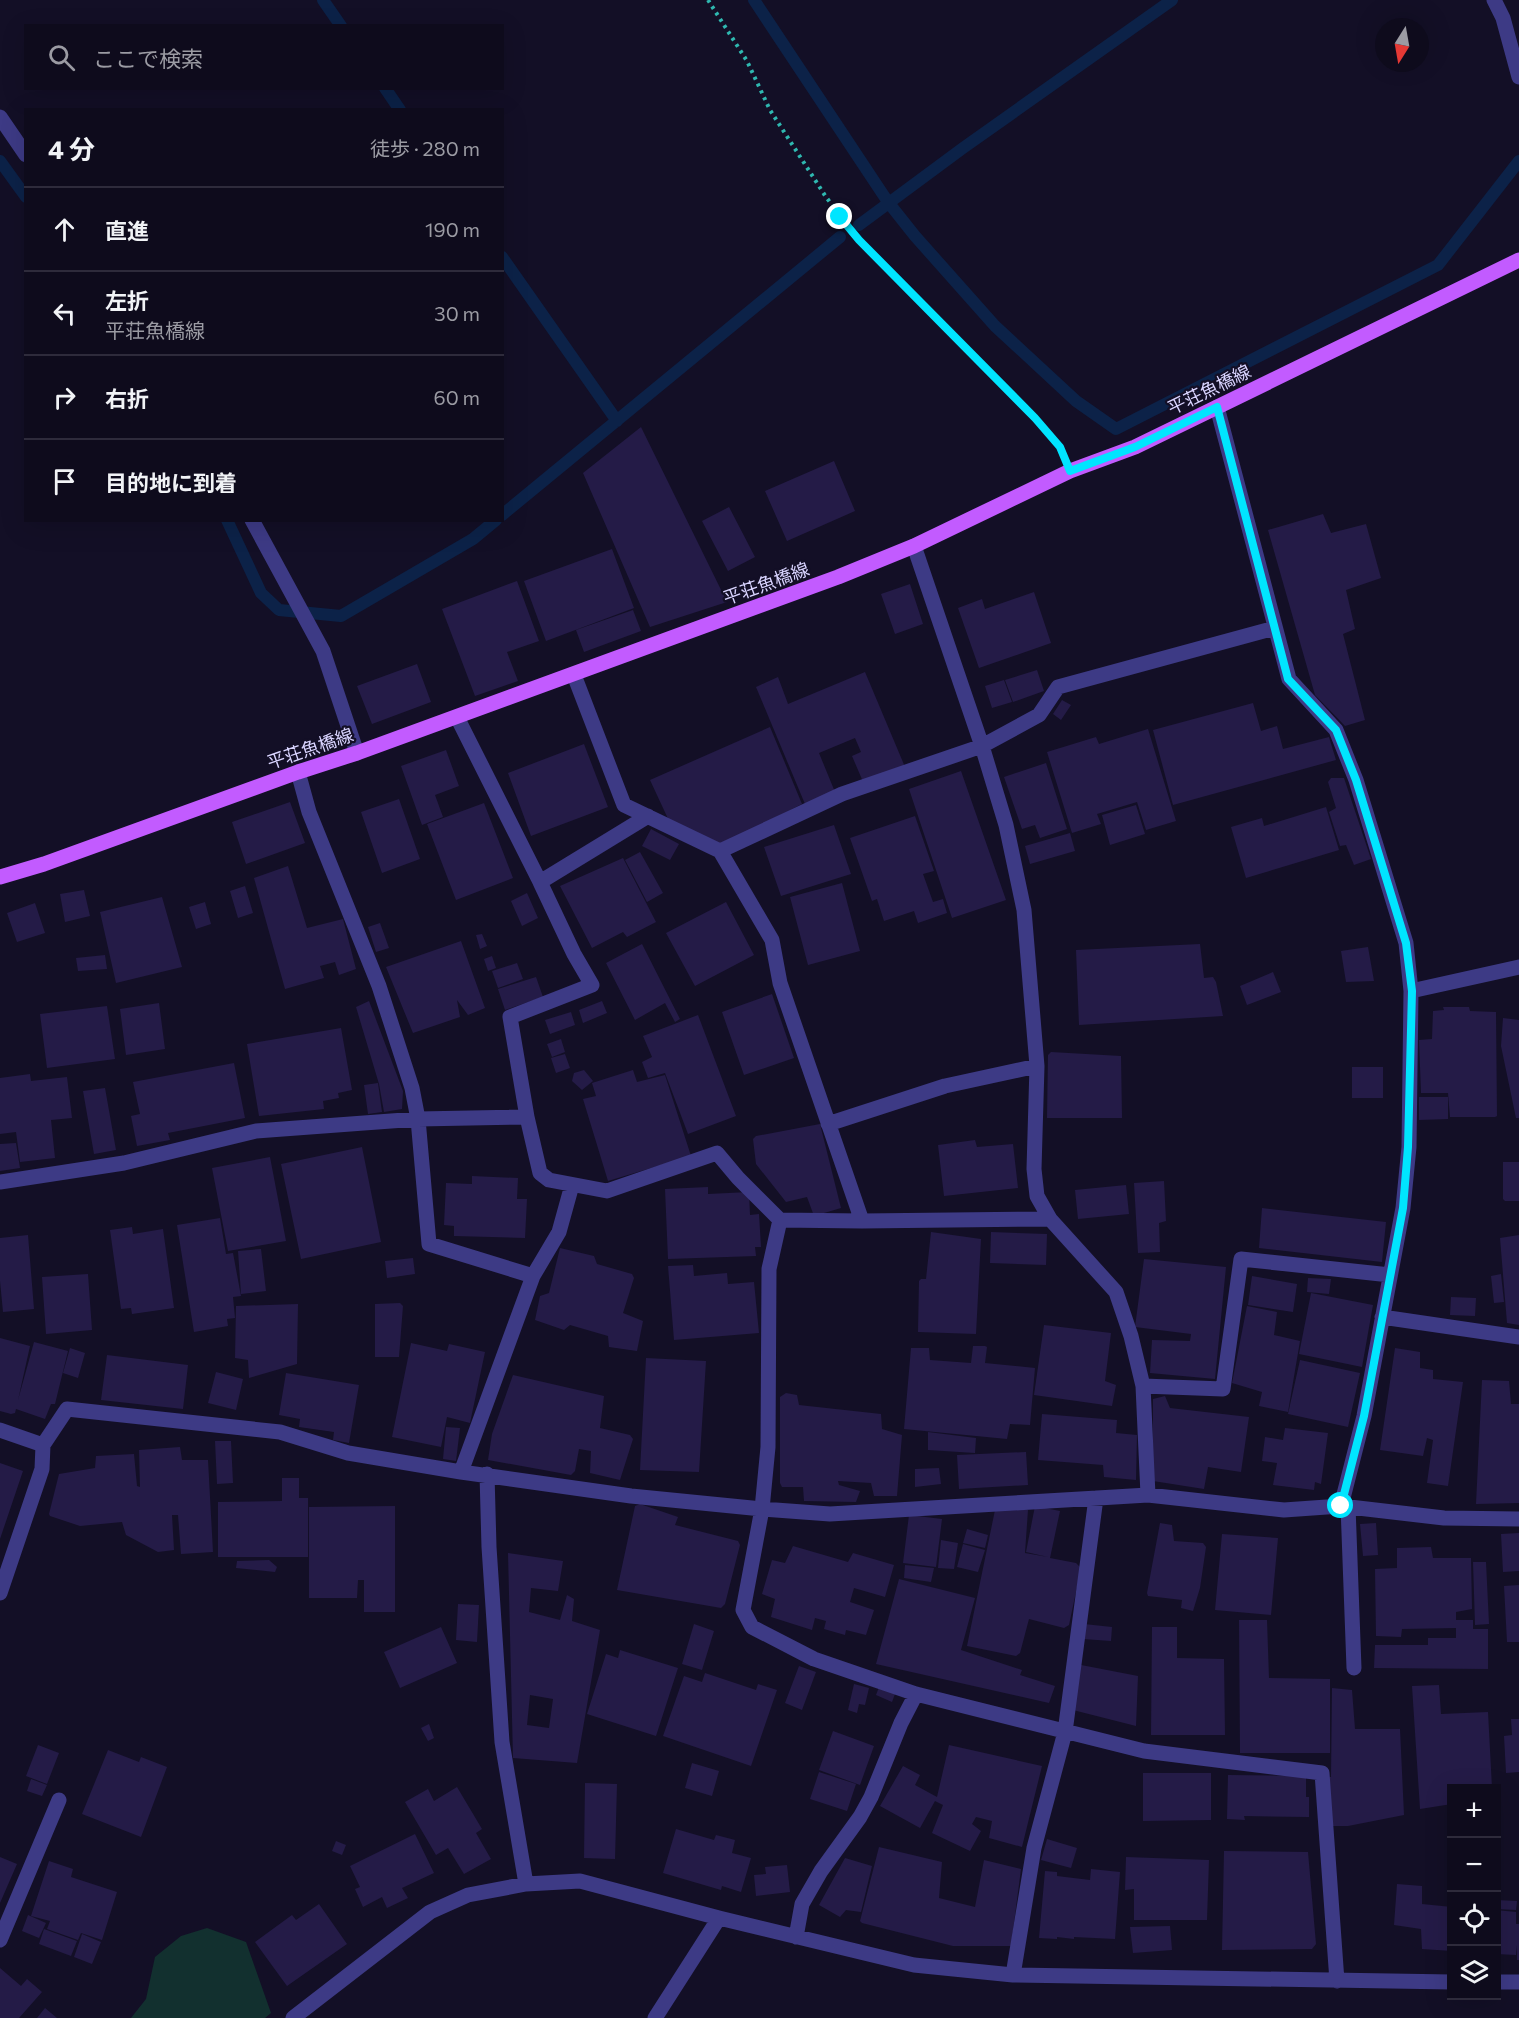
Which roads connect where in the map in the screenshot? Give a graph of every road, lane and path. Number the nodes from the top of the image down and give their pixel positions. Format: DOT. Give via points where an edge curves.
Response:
graph roads {
  1 [pos="708,0"];
  2 [pos="1494,0"];
  3 [pos="1519,77"];
  4 [pos="0,117"];
  5 [pos="24,151"];
  6 [pos="1519,260"];
  7 [pos="1217,407"];
  8 [pos="1070,471"];
  9 [pos="253,522"];
  10 [pos="914,546"];
  11 [pos="1275,628"];
  12 [pos="574,675"];
  13 [pos="456,717"];
  14 [pos="982,746"];
  15 [pos="357,753"];
  16 [pos="298,772"];
  17 [pos="648,816"];
  18 [pos="720,851"];
  19 [pos="0,878"];
  20 [pos="540,882"];
  21 [pos="1519,967"];
  22 [pos="1412,991"];
  23 [pos="1037,1066"];
  24 [pos="527,1117"];
  25 [pos="418,1119"];
  26 [pos="828,1124"];
  27 [pos="0,1182"];
  28 [pos="572,1185"];
  29 [pos="1050,1219"];
  30 [pos="780,1220"];
  31 [pos="862,1221"];
  32 [pos="1390,1275"];
  33 [pos="533,1276"];
  34 [pos="1382,1317"];
  35 [pos="1519,1337"];
  36 [pos="1143,1386"];
  37 [pos="0,1430"];
  38 [pos="43,1445"];
  39 [pos="461,1472"];
  40 [pos="487,1474"];
  41 [pos="1148,1495"];
  42 [pos="1096,1498"];
  43 [pos="1345,1506"];
  44 [pos="762,1509"];
  45 [pos="1519,1519"];
  46 [pos="0,1593"];
  47 [pos="1354,1668"];
  48 [pos="915,1694"];
  49 [pos="1065,1731"];
  50 [pos="59,1800"];
  51 [pos="526,1884"];
  52 [pos="719,1918"];
  53 [pos="796,1937"];
  54 [pos="1,1947"];
  55 [pos="1013,1975"];
  56 [pos="1338,1981"];
  57 [pos="1447,1982"];
  58 [pos="1501,1982"];
  59 [pos="1519,1982"];
  60 [pos="293,2018"];
  61 [pos="655,2018"];
  1 -- 8 [label="path" via="747,61 770,110 840,217 1035,418 1060,447"];
  2 -- 3 [label="street" via="1503,18"];
  4 -- 5 [label="street"];
  6 -- 7 [label="main road, 平荘魚橋線"];
  7 -- 8 [label="main road, 平荘魚橋線" via="1135,447"];
  7 -- 11 [label="street"];
  8 -- 10 [label="main road, 平荘魚橋線"];
  9 -- 15 [label="street" via="323,651"];
  10 -- 12 [label="main road, 平荘魚橋線"];
  10 -- 14 [label="street"];
  11 -- 14 [label="street" via="1058,687 1039,715"];
  11 -- 22 [label="street" via="1288,679 1336,730 1356,780 1406,943"];
  12 -- 13 [label="main road, 平荘魚橋線"];
  12 -- 17 [label="street" via="624,805"];
  13 -- 15 [label="main road, 平荘魚橋線"];
  13 -- 20 [label="street"];
  14 -- 18 [label="street" via="842,794"];
  14 -- 23 [label="street" via="1006,825 1024,910"];
  15 -- 16 [label="main road, 平荘魚橋線"];
  16 -- 19 [label="main road, 平荘魚橋線"];
  16 -- 25 [label="street" via="309,812 379,986"];
  17 -- 18 [label="street"];
  17 -- 20 [label="street"];
  18 -- 26 [label="street" via="772,940 780,983"];
  20 -- 24 [label="street" via="592,985 510,1017"];
  21 -- 22 [label="street"];
  22 -- 32 [label="street" via="1408,1147 1403,1208"];
  23 -- 26 [label="street" via="945,1086"];
  23 -- 29 [label="street" via="1034,1169 1037,1196"];
  24 -- 25 [label="street"];
  24 -- 28 [label="street" via="540,1173 549,1180"];
  25 -- 27 [label="street" via="256,1131 124,1163"];
  25 -- 33 [label="street" via="429,1244"];
  26 -- 31 [label="street"];
  28 -- 30 [label="street" via="607,1191 717,1152"];
  28 -- 33 [label="street" via="560,1233"];
  29 -- 31 [label="street"];
  29 -- 36 [label="street" via="1116,1292"];
  30 -- 31 [label="street"];
  30 -- 44 [label="street" via="770,1269 768,1447"];
  32 -- 34 [label="street"];
  32 -- 36 [label="street" via="1241,1259 1223,1389"];
  33 -- 39 [label="street"];
  34 -- 35 [label="street"];
  34 -- 43 [label="street"];
  36 -- 41 [label="street"];
  37 -- 38 [label="street"];
  38 -- 39 [label="street" via="67,1409 280,1432 348,1453"];
  38 -- 46 [label="street" via="42,1469"];
  39 -- 40 [label="street"];
  40 -- 44 [label="street" via="631,1496"];
  40 -- 51 [label="street" via="502,1742"];
  41 -- 42 [label="street"];
  41 -- 43 [label="street" via="1284,1510"];
  42 -- 44 [label="street" via="830,1514"];
  42 -- 49 [label="street"];
  43 -- 45 [label="street" via="1444,1518"];
  43 -- 47 [label="street"];
  44 -- 48 [label="street" via="743,1610 752,1627 814,1659"];
  48 -- 49 [label="street"];
  48 -- 53 [label="street" via="871,1797 802,1904"];
  49 -- 55 [label="street" via="1034,1848"];
  49 -- 56 [label="street" via="1144,1751 1323,1773"];
  50 -- 54 [label="street"];
  51 -- 52 [label="street" via="580,1881"];
  51 -- 60 [label="street" via="468,1895 430,1912"];
  52 -- 53 [label="street"];
  52 -- 61 [label="street"];
  53 -- 55 [label="street" via="914,1965"];
  55 -- 56 [label="street"];
  56 -- 57 [label="street"];
  58 -- 59 [label="street"];
}
